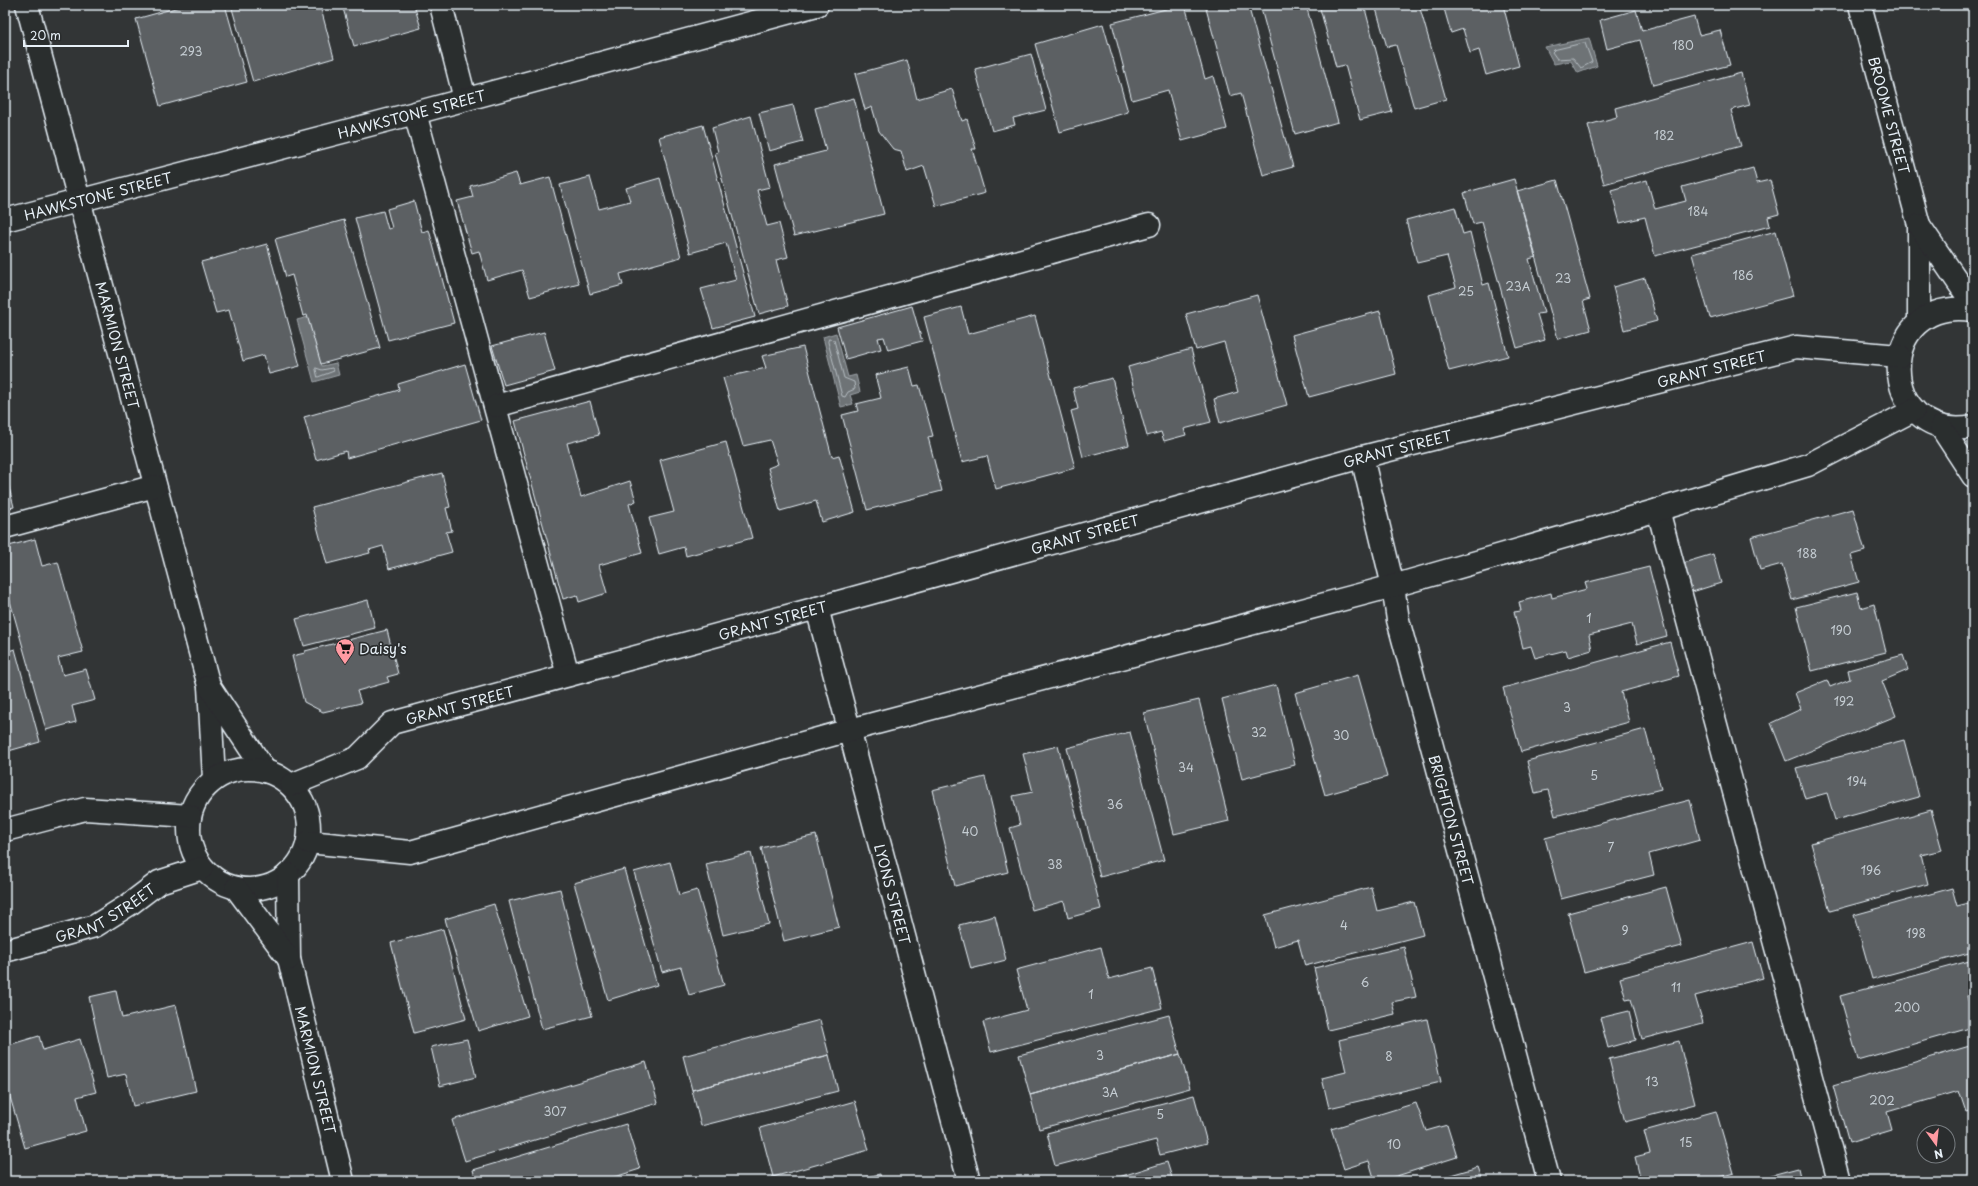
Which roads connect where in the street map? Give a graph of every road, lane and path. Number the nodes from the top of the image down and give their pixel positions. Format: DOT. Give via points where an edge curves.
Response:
graph roads {
  1 [pos="27,5"];
  2 [pos="441,5"];
  3 [pos="817,5"];
  4 [pos="1860,5"];
  5 [pos="465,99"];
  6 [pos="415,113"];
  7 [pos="78,201"];
  8 [pos="5,220"];
  9 [pos="1149,224"];
  10 [pos="1919,225"];
  11 [pos="1973,304"];
  12 [pos="1973,310"];
  13 [pos="1919,322"];
  14 [pos="1899,356"];
  15 [pos="496,406"];
  16 [pos="1914,410"];
  17 [pos="1941,427"];
  18 [pos="1973,427"];
  19 [pos="1362,457"];
  20 [pos="1973,476"];
  21 [pos="154,486"];
  22 [pos="1658,510"];
  23 [pos="5,527"];
  24 [pos="1393,586"];
  25 [pos="817,608"];
  26 [pos="568,675"];
  27 [pos="209,686"];
  28 [pos="850,730"];
  29 [pos="266,771"];
  30 [pos="214,779"];
  31 [pos="291,785"];
  32 [pos="190,816"];
  33 [pos="5,830"];
  34 [pos="308,842"];
  35 [pos="202,868"];
  36 [pos="288,874"];
  37 [pos="236,888"];
  38 [pos="5,951"];
  39 [pos="289,959"];
  40 [pos="343,1181"];
  41 [pos="969,1181"];
  42 [pos="1548,1181"];
  43 [pos="1840,1181"];
  1 -- 7 [label="street, MARMION STREET"];
  2 -- 5 [label="street"];
  3 -- 5 [label="street, HAWKSTONE STREET"];
  4 -- 10 [label="street, BROOME STREET"];
  5 -- 6 [label="street, HAWKSTONE STREET"];
  6 -- 7 [label="street, HAWKSTONE STREET"];
  6 -- 15 [label="street"];
  7 -- 8 [label="street, HAWKSTONE STREET"];
  7 -- 21 [label="street, MARMION STREET"];
  9 -- 15 [label="street"];
  10 -- 11 [label="street, BROOME STREET"];
  10 -- 13 [label="street, BROOME STREET"];
  12 -- 13 [label="street" via="1957,307 1937,312"];
  13 -- 14 [label="street" via="1906,338"];
  14 -- 16 [label="street" via="1898,375 1903,394"];
  14 -- 19 [label="street, GRANT STREET" via="1796,347"];
  15 -- 26 [label="street"];
  16 -- 17 [label="street"];
  16 -- 22 [label="street" via="1808,465"];
  17 -- 18 [label="street"];
  17 -- 20 [label="street"];
  19 -- 24 [label="street, BRIGHTON STREET"];
  19 -- 25 [label="street, GRANT STREET"];
  21 -- 23 [label="street"];
  21 -- 27 [label="street, MARMION STREET"];
  22 -- 24 [label="street"];
  22 -- 43 [label="street"];
  24 -- 28 [label="street"];
  24 -- 42 [label="street, BRIGHTON STREET" via="1398,620"];
  25 -- 26 [label="street, GRANT STREET"];
  25 -- 28 [label="street, LYONS STREET"];
  26 -- 31 [label="street, GRANT STREET" via="392,723 357,758"];
  27 -- 29 [label="street, MARMION STREET"];
  27 -- 30 [label="street, MARMION STREET"];
  28 -- 34 [label="street" via="410,852"];
  28 -- 41 [label="street, LYONS STREET"];
  29 -- 30 [label="street" via="248,768 230,771"];
  29 -- 31 [label="street"];
  30 -- 32 [label="street" via="194,802"];
  31 -- 34 [label="street" via="303,802 307,815"];
  32 -- 33 [label="street" via="85,809"];
  32 -- 35 [label="street" via="188,834 193,852"];
  34 -- 36 [label="street" via="300,860"];
  35 -- 37 [label="street" via="218,880"];
  35 -- 38 [label="street, GRANT STREET" via="159,882 95,926"];
  36 -- 37 [label="street" via="272,884 255,889"];
  36 -- 39 [label="street, MARMION STREET"];
  37 -- 39 [label="street, MARMION STREET"];
  39 -- 40 [label="street, MARMION STREET"];
}
